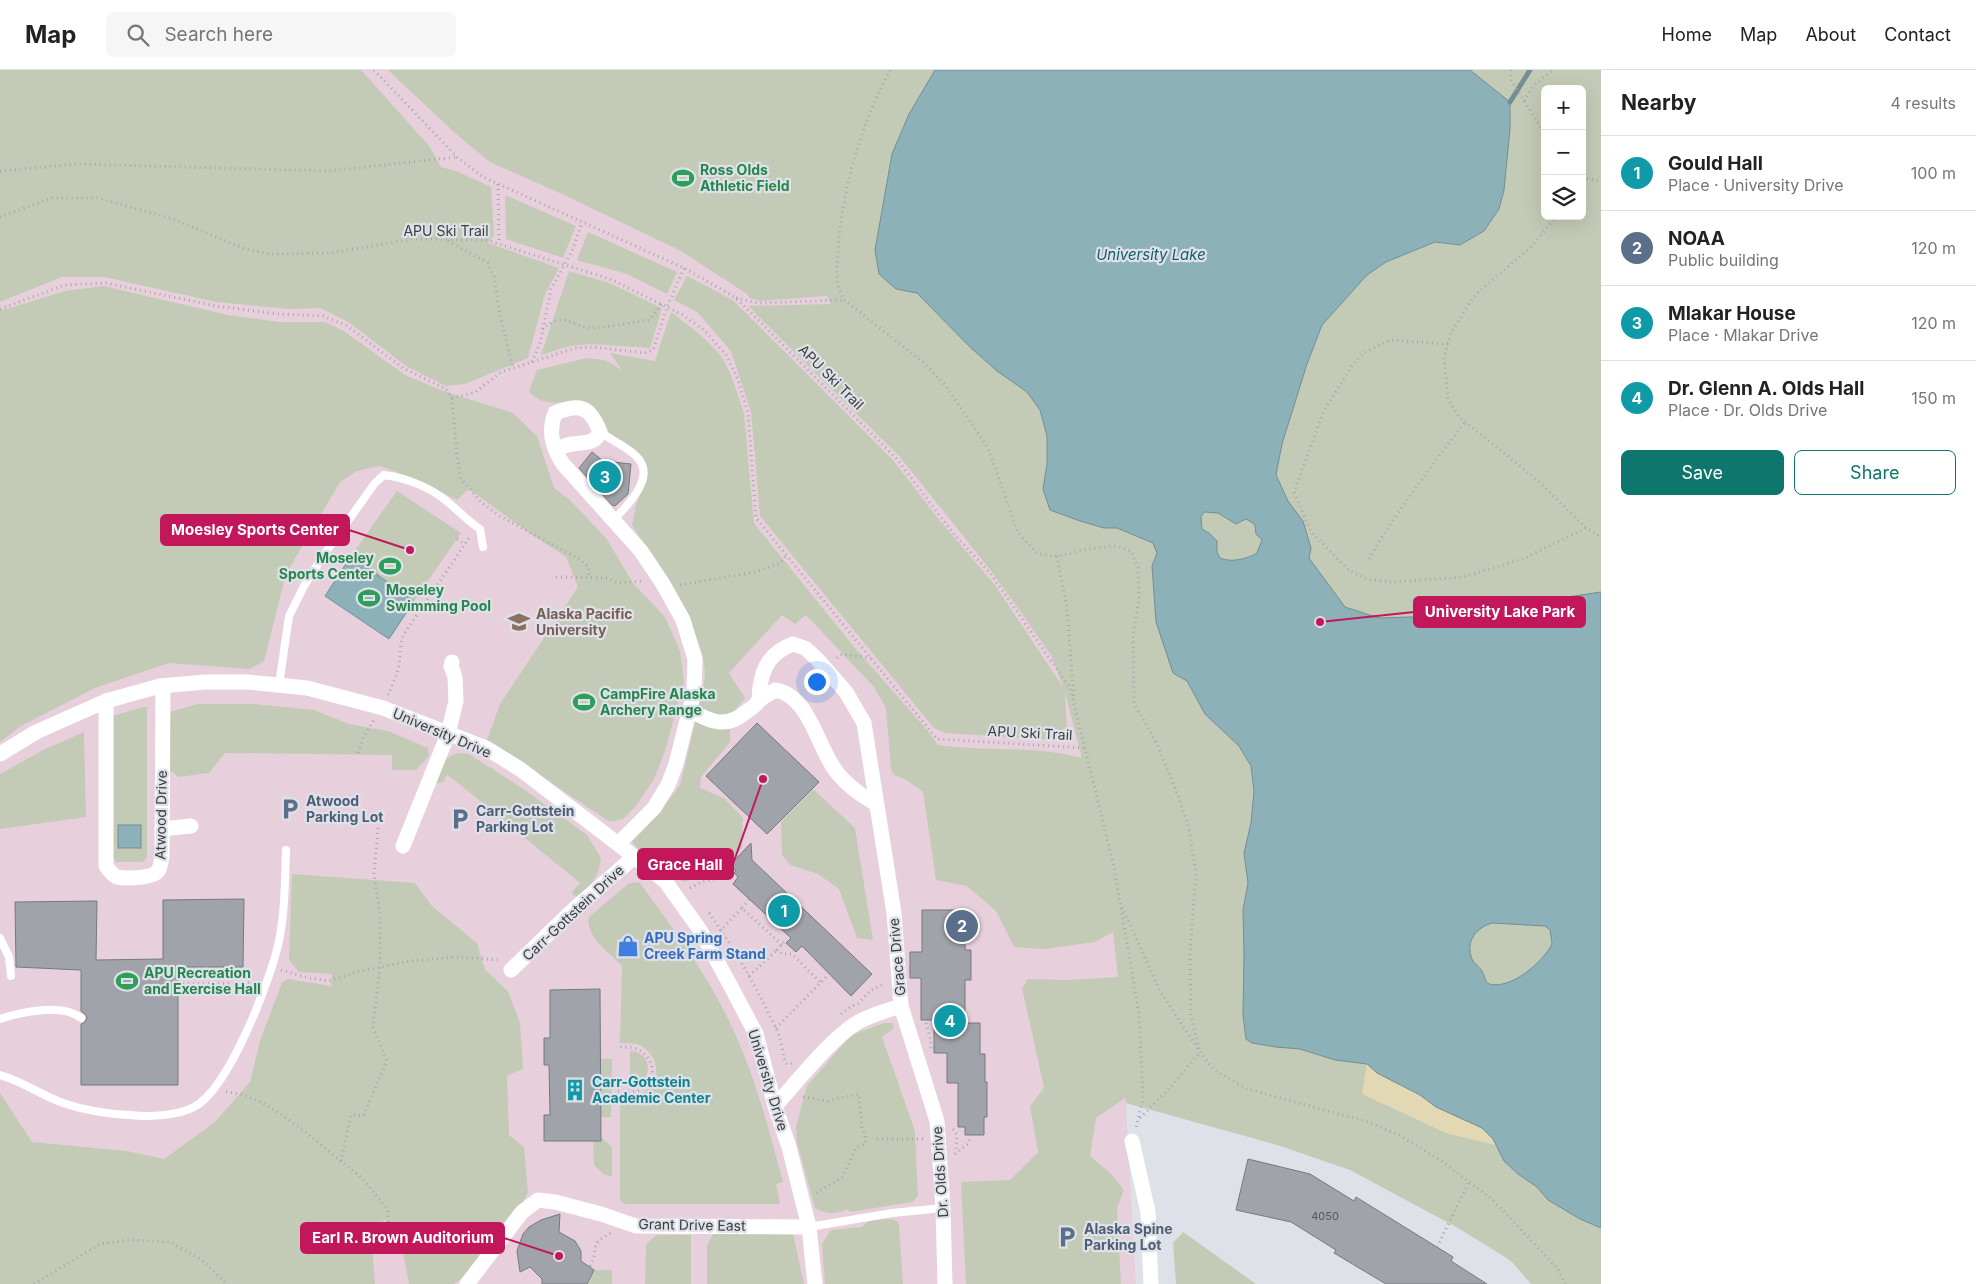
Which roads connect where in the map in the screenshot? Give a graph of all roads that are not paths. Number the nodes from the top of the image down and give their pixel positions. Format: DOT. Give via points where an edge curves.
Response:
graph roads {
  1 [pos="600,432"];
  2 [pos="556,451"];
  3 [pos="613,521"];
  4 [pos="483,547"];
  5 [pos="452,662"];
  6 [pos="162,686"];
  7 [pos="280,686"];
  8 [pos="106,702"];
  9 [pos="758,702"];
  10 [pos="690,710"];
  11 [pos="448,734"];
  12 [pos="0,754"];
  13 [pos="876,804"];
  14 [pos="191,826"];
  15 [pos="162,829"];
  16 [pos="618,844"];
  17 [pos="403,846"];
  18 [pos="286,850"];
  19 [pos="634,857"];
  20 [pos="0,938"];
  21 [pos="512,970"];
  22 [pos="11,976"];
  23 [pos="902,1006"];
  24 [pos="81,1018"];
  25 [pos="0,1019"];
  26 [pos="0,1075"];
  27 [pos="775,1106"];
  28 [pos="1132,1141"];
  29 [pos="943,1208"];
  30 [pos="810,1227"];
  31 [pos="467,1284"];
  32 [pos="815,1284"];
  33 [pos="945,1284"];
  34 [pos="1151,1284"];
  1 -- 2 [label="street" via="594,441 562,446"];
  1 -- 2 [label="street" via="593,416 584,409 571,407 556,413 551,425"];
  1 -- 3 [label="lane" via="635,455 642,463 644,475 636,497"];
  2 -- 3 [label="street" via="563,464"];
  3 -- 10 [label="street" via="641,551 683,620 696,659"];
  4 -- 7 [label="lane" via="480,528 439,496 396,476 384,475 375,483 304,586 289,616"];
  5 -- 11 [label="street" via="456,701"];
  6 -- 7 [label="street, University Drive" via="248,682"];
  6 -- 8 [label="street, University Drive"];
  6 -- 15 [label="street, Atwood Drive"];
  7 -- 11 [label="street, University Drive" via="307,688 383,708"];
  8 -- 12 [label="street, University Drive" via="36,732"];
  8 -- 15 [label="street, Atwood Drive" via="105,857 110,872 117,877 145,878 157,873 161,864"];
  9 -- 10 [label="street" via="732,722 713,722"];
  9 -- 13 [label="street" via="775,690 782,691 796,702 808,715 839,776"];
  9 -- 13 [label="street, Grace Drive" via="763,672 771,657 793,644 805,648 846,692 864,723"];
  10 -- 16 [label="street" via="668,785 654,808"];
  11 -- 16 [label="street, University Drive" via="486,748 520,770"];
  11 -- 17 [label="street"];
  13 -- 23 [label="street, Grace Drive" via="894,913"];
  14 -- 15 [label="street"];
  16 -- 19 [label="street, University Drive"];
  18 -- 26 [label="lane" via="279,939 267,982 213,1091 194,1107 163,1115 130,1115 63,1103"];
  19 -- 21 [label="street, Carr-Gottstein Drive" via="572,911"];
  19 -- 27 [label="street, University Drive" via="665,881 700,930 756,1034"];
  20 -- 22 [label="lane" via="9,957"];
  23 -- 27 [label="street, Grace Drive" via="854,1025 826,1050"];
  23 -- 29 [label="street, Dr. Olds Drive" via="937,1122"];
  24 -- 25 [label="lane" via="74,1012 45,1010 17,1013"];
  27 -- 30 [label="street, University Drive"];
  28 -- 34 [label="street" via="1148,1212"];
  29 -- 30 [label="lane"];
  29 -- 33 [label="street, Dr. Olds Drive"];
  30 -- 31 [label="street, Grant Drive East" via="636,1226 601,1214 538,1200 522,1212"];
  30 -- 32 [label="street, University Drive"];
}
